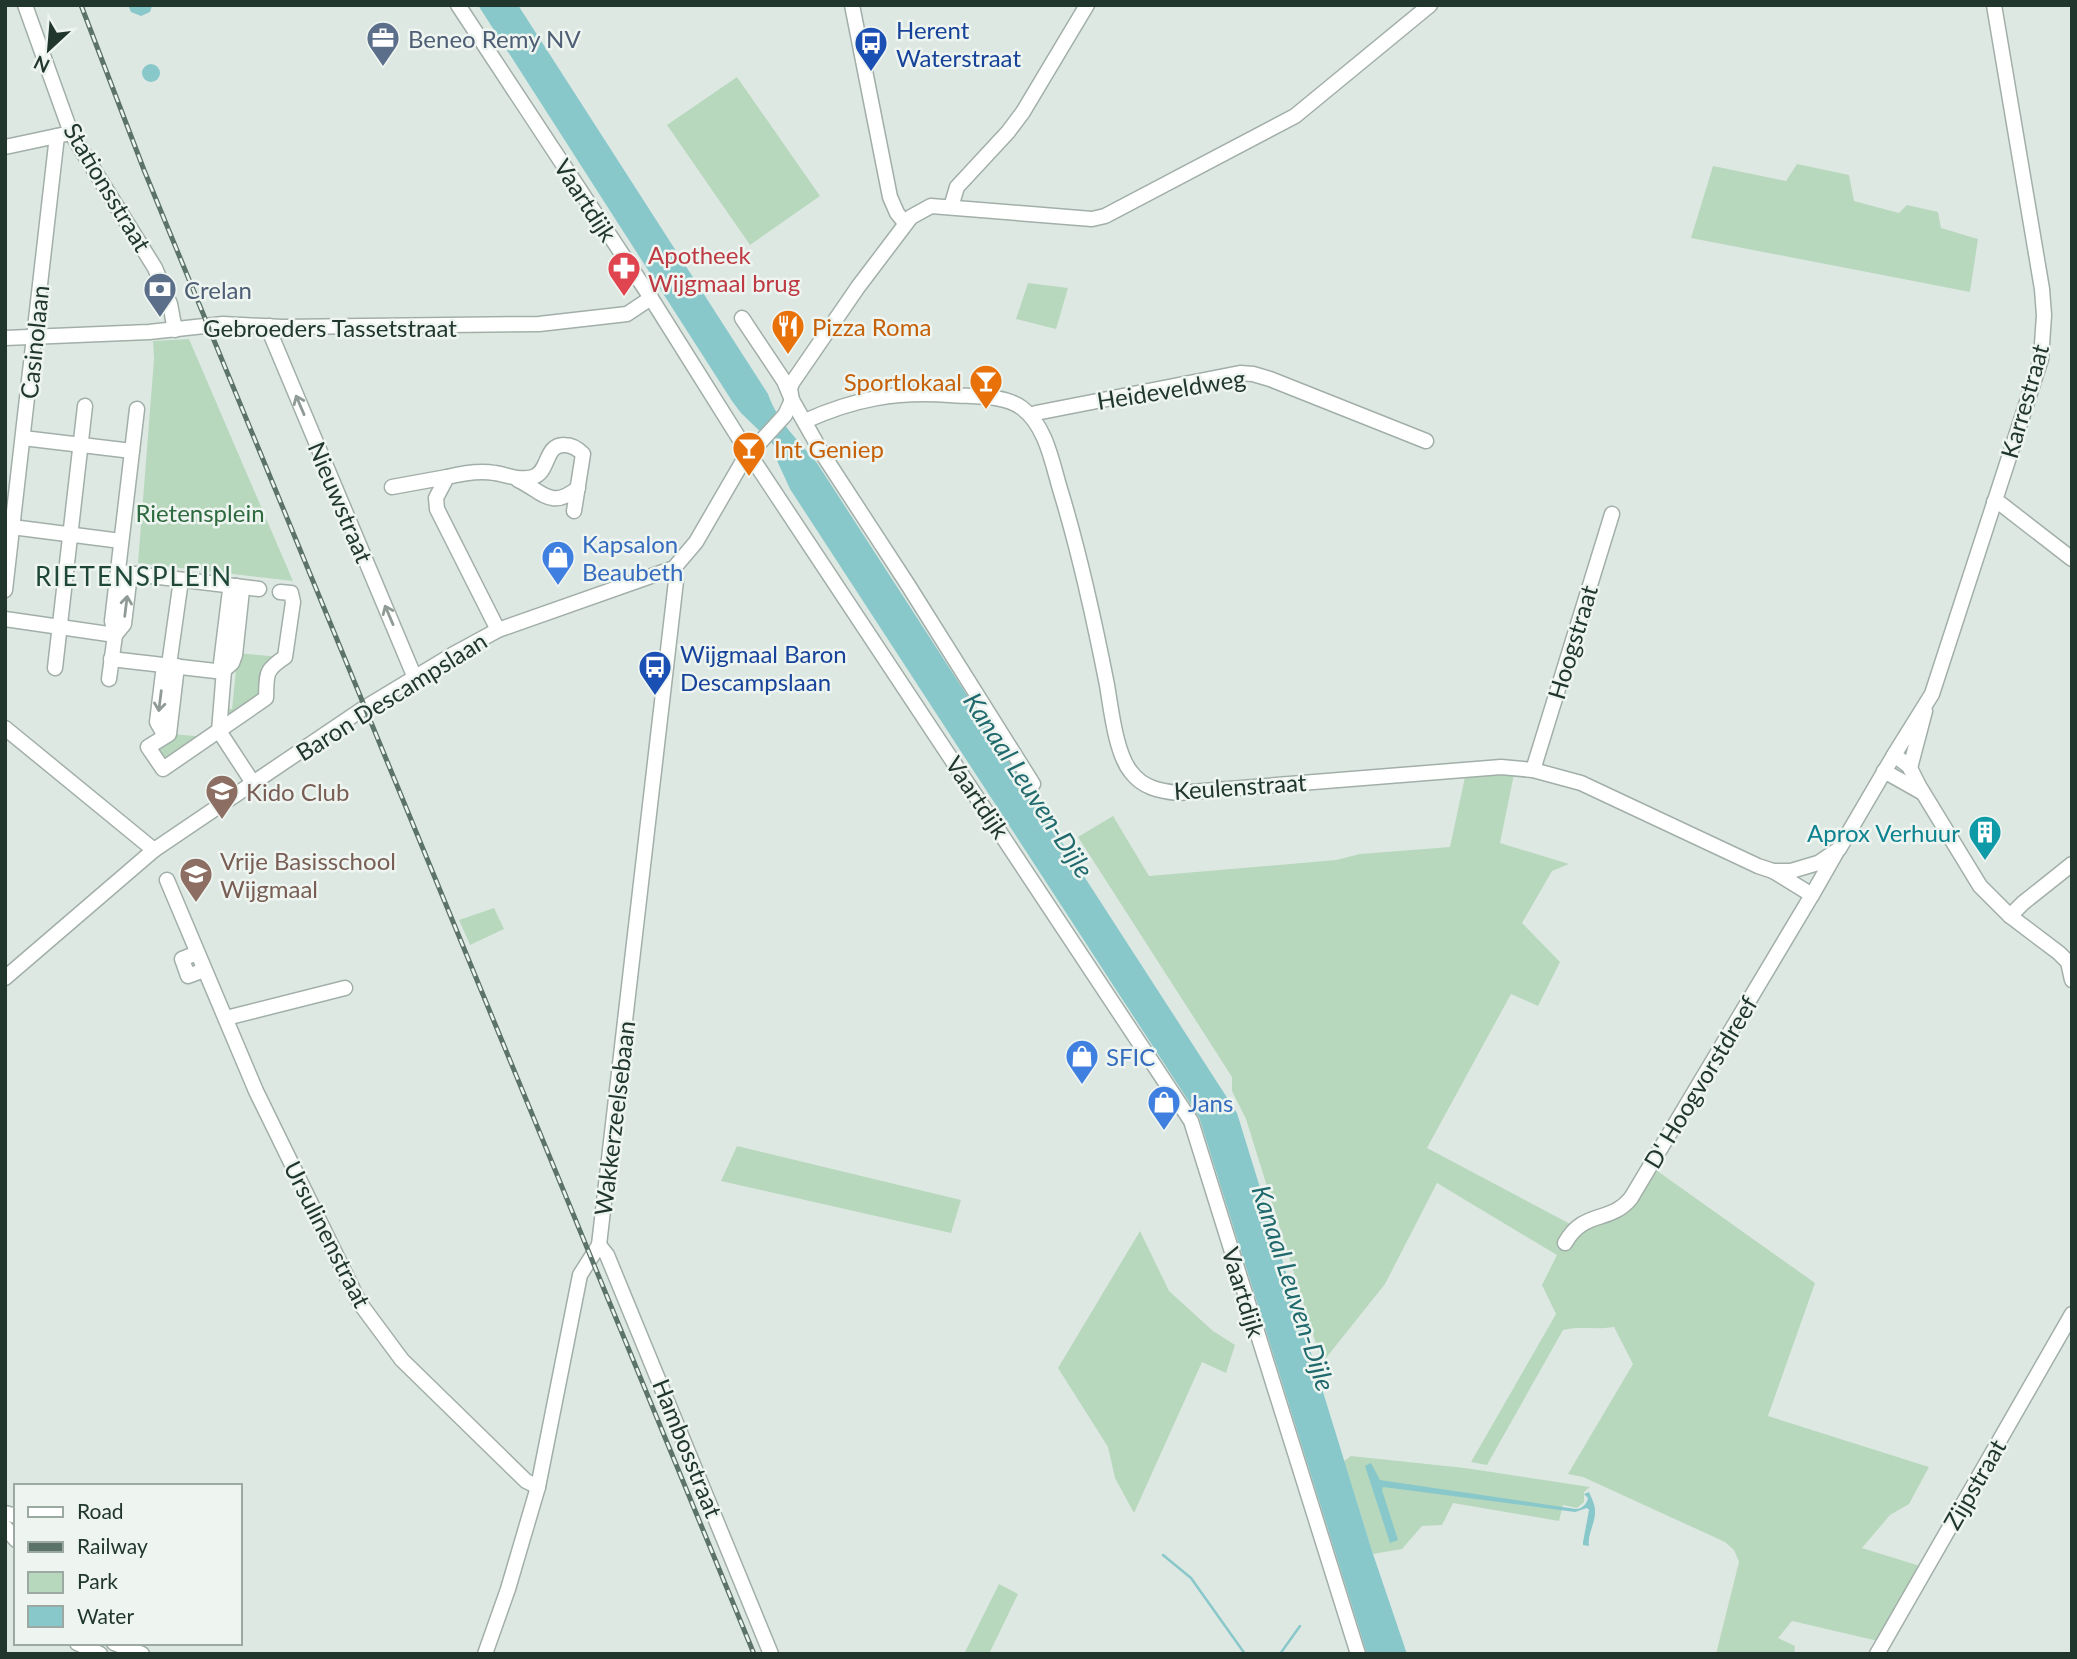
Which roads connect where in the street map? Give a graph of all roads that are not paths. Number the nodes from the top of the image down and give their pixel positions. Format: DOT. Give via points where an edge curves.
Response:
graph roads {
  1 [pos="25,5"];
  2 [pos="458,5"];
  3 [pos="852,5"];
  4 [pos="1087,5"];
  5 [pos="1430,5"];
  6 [pos="1994,5"];
  7 [pos="64,134"];
  8 [pos="5,146"];
  9 [pos="951,207"];
  10 [pos="905,223"];
  11 [pos="651,298"];
  12 [pos="742,318"];
  13 [pos="269,326"];
  14 [pos="175,330"];
  15 [pos="33,337"];
  16 [pos="5,338"];
  17 [pos="792,400"];
  18 [pos="85,405"];
  19 [pos="137,409"];
  20 [pos="1031,416"];
  21 [pos="805,422"];
  22 [pos="23,438"];
  23 [pos="1426,441"];
  24 [pos="79,444"];
  25 [pos="132,452"];
  26 [pos="750,454"];
  27 [pos="447,477"];
  28 [pos="515,478"];
  29 [pos="392,487"];
  30 [pos="578,488"];
  31 [pos="1994,502"];
  32 [pos="574,511"];
  33 [pos="1612,514"];
  34 [pos="12,527"];
  35 [pos="69,534"];
  36 [pos="121,541"];
  37 [pos="2072,559"];
  38 [pos="674,568"];
  39 [pos="124,573"];
  40 [pos="181,580"];
  41 [pos="236,586"];
  42 [pos="259,589"];
  43 [pos="5,590"];
  44 [pos="280,592"];
  45 [pos="5,619"];
  46 [pos="59,626"];
  47 [pos="498,630"];
  48 [pos="115,635"];
  49 [pos="111,659"];
  50 [pos="170,666"];
  51 [pos="55,668"];
  52 [pos="224,671"];
  53 [pos="415,678"];
  54 [pos="109,679"];
  55 [pos="1925,705"];
  56 [pos="5,728"];
  57 [pos="219,731"];
  58 [pos="1894,755"];
  59 [pos="1910,768"];
  60 [pos="1533,769"];
  61 [pos="1884,771"];
  62 [pos="253,783"];
  63 [pos="1033,783"];
  64 [pos="1923,793"];
  65 [pos="1839,849"];
  66 [pos="154,850"];
  67 [pos="2072,864"];
  68 [pos="1773,870"];
  69 [pos="167,880"];
  70 [pos="1812,895"];
  71 [pos="2010,916"];
  72 [pos="5,978"];
  73 [pos="2072,980"];
  74 [pos="345,988"];
  75 [pos="226,1018"];
  76 [pos="1564,1242"];
  77 [pos="599,1245"];
  78 [pos="2072,1314"];
  79 [pos="538,1486"];
  80 [pos="117,1645"];
  81 [pos="79,1646"];
  82 [pos="68,1654"];
  83 [pos="100,1654"];
  84 [pos="142,1654"];
  85 [pos="485,1654"];
  86 [pos="771,1654"];
  87 [pos="1359,1654"];
  88 [pos="1877,1654"];
  1 -- 7 [label="street, Stationsstraat"];
  2 -- 11 [label="street, Vaartdijk"];
  3 -- 10 [label="street" via="890,197"];
  4 -- 9 [label="street" via="1023,112 957,187"];
  5 -- 9 [label="street" via="1295,116 1105,216 1092,219"];
  6 -- 31 [label="street, Karrestraat" via="2044,315 2040,359"];
  7 -- 8 [label="street"];
  7 -- 14 [label="street, Stationsstraat" via="151,260 167,295"];
  7 -- 15 [label="street, Casinolaan"];
  9 -- 10 [label="street" via="931,206"];
  10 -- 17 [label="street" via="801,368 790,389"];
  11 -- 13 [label="street, Gebroeders Tassetstraat" via="627,314 539,324"];
  11 -- 26 [label="street, Vaartdijk"];
  12 -- 17 [label="street"];
  13 -- 14 [label="street, Gebroeders Tassetstraat" via="223,324"];
  53 -- 13 [label="street, Nieuwstraat, one-way"];
  14 -- 15 [label="street, Gebroeders Tassetstraat"];
  15 -- 16 [label="street, Gebroeders Tassetstraat"];
  15 -- 22 [label="street, Casinolaan"];
  17 -- 21 [label="street"];
  17 -- 26 [label="street" via="785,415"];
  18 -- 24 [label="street"];
  19 -- 25 [label="street"];
  20 -- 21 [label="street" via="1021,407 997,399 921,393 864,400"];
  20 -- 23 [label="street, Heideveldweg" via="1240,373 1270,379"];
  20 -- 60 [label="street, Keulenstraat" via="1043,436 1075,537 1124,760 1145,785 1178,793 1501,767"];
  21 -- 63 [label="street"];
  22 -- 24 [label="street"];
  22 -- 34 [label="street, Casinolaan"];
  24 -- 25 [label="street"];
  24 -- 35 [label="street"];
  25 -- 36 [label="street"];
  26 -- 38 [label="street" via="696,542"];
  26 -- 87 [label="street, Vaartdijk" via="1191,1121"];
  27 -- 28 [label="street" via="480,472"];
  27 -- 29 [label="street"];
  27 -- 47 [label="street" via="436,498 437,509"];
  28 -- 30 [label="street" via="554,499 565,498"];
  28 -- 30 [label="street" via="539,474 553,449 565,444 583,454"];
  30 -- 32 [label="street"];
  31 -- 37 [label="street"];
  31 -- 55 [label="street, Karrestraat"];
  33 -- 60 [label="street, Hoogstraat"];
  34 -- 35 [label="street"];
  34 -- 43 [label="street, Casinolaan"];
  35 -- 36 [label="street"];
  35 -- 46 [label="street"];
  36 -- 39 [label="street"];
  38 -- 47 [label="street, Baron Descampslaan"];
  38 -- 77 [label="street, Wakkerzeelsebaan"];
  39 -- 40 [label="street"];
  39 -- 48 [label="street" via="124,624"];
  40 -- 41 [label="street"];
  40 -- 50 [label="street"];
  41 -- 42 [label="street"];
  41 -- 52 [label="street" via="230,590 221,663"];
  44 -- 57 [label="street" via="291,593 293,602 285,657 268,672 266,698"];
  45 -- 46 [label="street"];
  46 -- 48 [label="street"];
  46 -- 51 [label="street"];
  47 -- 53 [label="street, Baron Descampslaan"];
  48 -- 49 [label="street"];
  49 -- 50 [label="street"];
  49 -- 54 [label="street"];
  50 -- 52 [label="street"];
  50 -- 57 [label="street" via="169,734 148,747 163,769"];
  52 -- 57 [label="street"];
  53 -- 62 [label="street, Baron Descampslaan"];
  55 -- 58 [label="street, Karrestraat"];
  55 -- 59 [label="street, Karrestraat"];
  56 -- 66 [label="street"];
  57 -- 62 [label="street"];
  58 -- 59 [label="street"];
  58 -- 61 [label="street"];
  59 -- 64 [label="street"];
  60 -- 68 [label="street, Keulenstraat" via="1581,783"];
  61 -- 64 [label="street"];
  61 -- 65 [label="street"];
  62 -- 66 [label="street, Baron Descampslaan"];
  64 -- 71 [label="street" via="1980,886"];
  65 -- 68 [label="street, Keulenstraat" via="1818,863 1791,871"];
  65 -- 70 [label="street"];
  66 -- 72 [label="street, Baron Descampslaan"];
  67 -- 71 [label="street"];
  68 -- 70 [label="street, Keulenstraat"];
  69 -- 75 [label="street, Ursulinenstraat" via="197,953 182,959 188,976 204,970"];
  70 -- 76 [label="street, D' Hoogvorstdreef" via="1630,1198 1614,1213 1585,1221"];
  71 -- 73 [label="street" via="2068,962"];
  74 -- 75 [label="street"];
  75 -- 79 [label="street, Ursulinenstraat" via="256,1091 359,1302 402,1360 526,1481"];
  77 -- 79 [label="street, Wakkerzeelsebaan" via="580,1275"];
  77 -- 86 [label="street, Hambosstraat" via="648,1350"];
  78 -- 88 [label="street, Zijpstraat"];
  79 -- 85 [label="street, Wakkerzeelsebaan"];
  80 -- 84 [label="street"];
  81 -- 82 [label="street"];
  81 -- 83 [label="street"];
}
